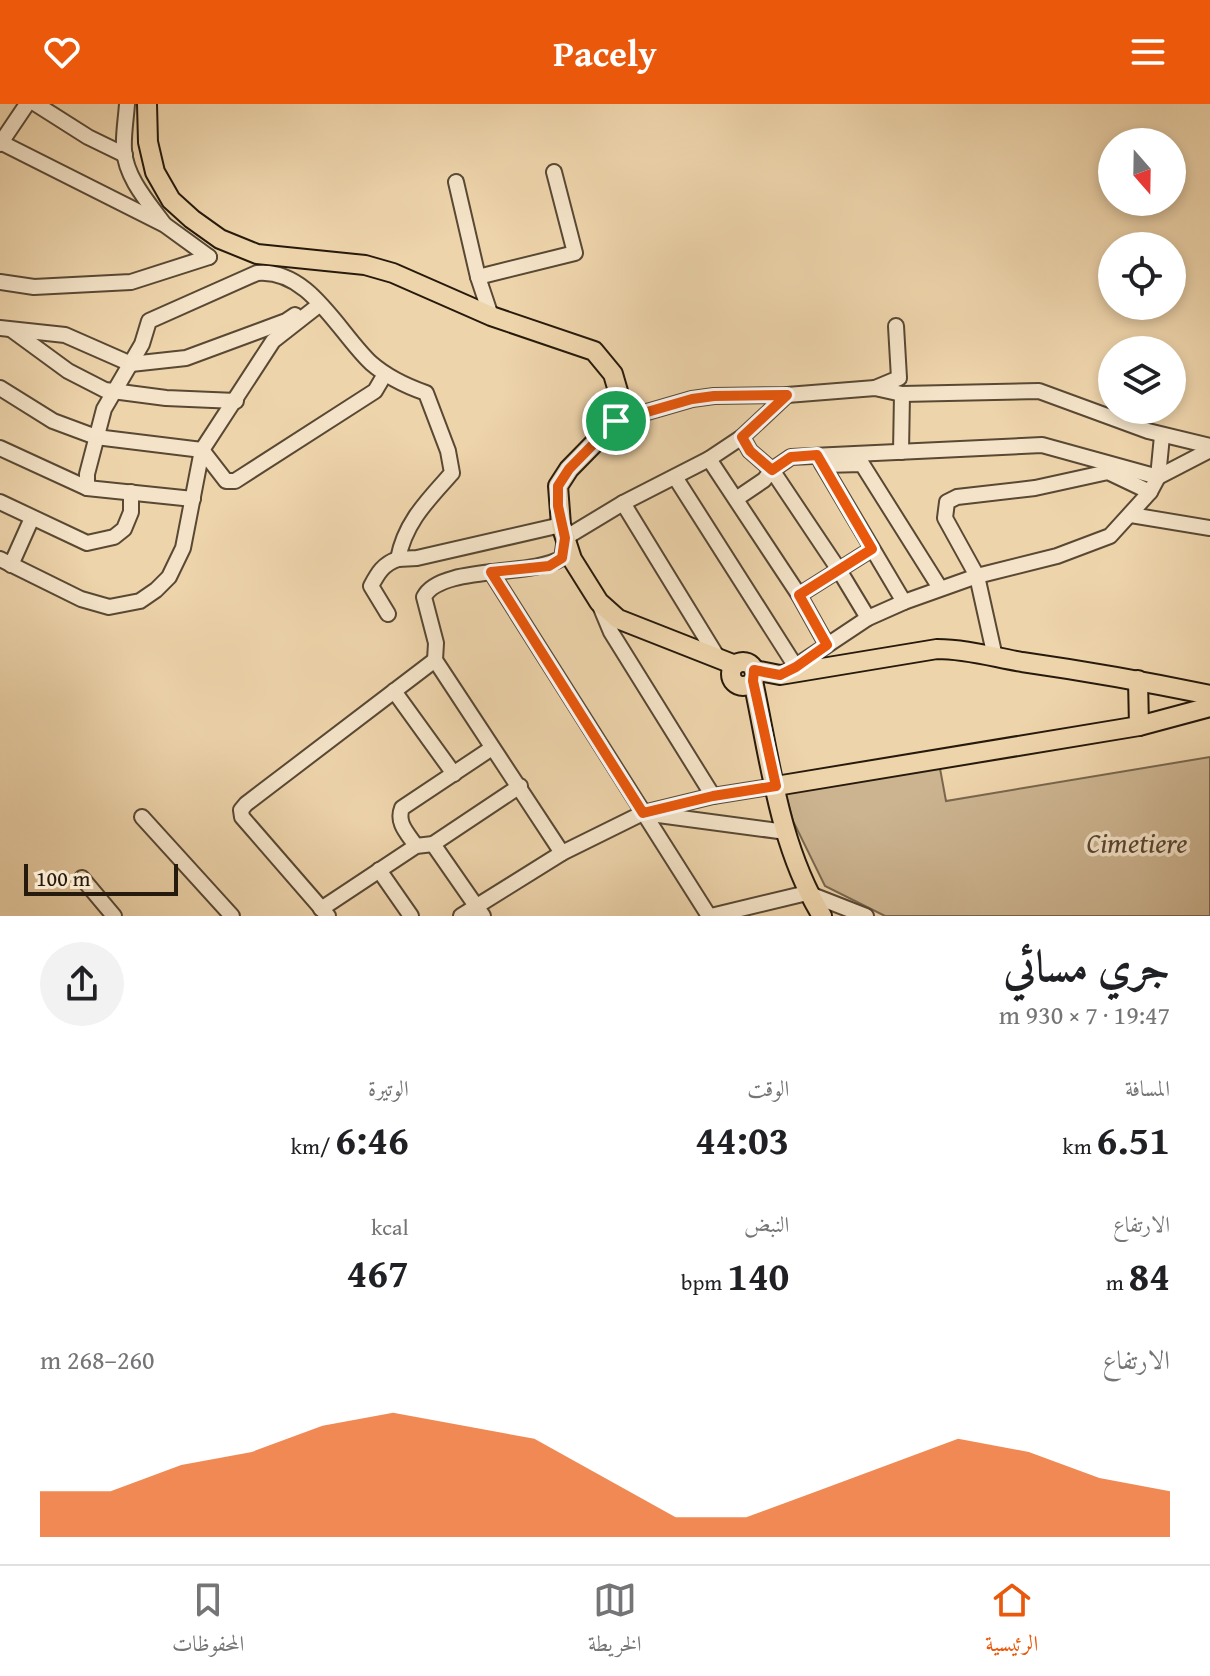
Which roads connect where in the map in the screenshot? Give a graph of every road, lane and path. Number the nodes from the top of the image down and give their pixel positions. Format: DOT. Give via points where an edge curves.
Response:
graph roads {
  1 [pos="27,104"];
  2 [pos="36,104"];
  3 [pos="127,104"];
  4 [pos="147,104"];
  5 [pos="0,143"];
  6 [pos="125,155"];
  7 [pos="554,172"];
  8 [pos="456,182"];
  9 [pos="165,225"];
  10 [pos="478,277"];
  11 [pos="0,282"];
  12 [pos="317,302"];
  13 [pos="491,316"];
  14 [pos="896,326"];
  15 [pos="6,329"];
  16 [pos="131,364"];
  17 [pos="385,374"];
  18 [pos="0,388"];
  19 [pos="875,388"];
  20 [pos="112,392"];
  21 [pos="902,394"];
  22 [pos="787,395"];
  23 [pos="236,401"];
  24 [pos="616,421"];
  25 [pos="1162,436"];
  26 [pos="96,437"];
  27 [pos="742,437"];
  28 [pos="0,448"];
  29 [pos="1210,448"];
  30 [pos="202,450"];
  31 [pos="901,452"];
  32 [pos="709,459"];
  33 [pos="820,460"];
  34 [pos="772,470"];
  35 [pos="675,477"];
  36 [pos="1158,477"];
  37 [pos="87,488"];
  38 [pos="131,492"];
  39 [pos="1150,492"];
  40 [pos="193,499"];
  41 [pos="736,499"];
  42 [pos="0,502"];
  43 [pos="623,503"];
  44 [pos="1131,515"];
  45 [pos="32,518"];
  46 [pos="1210,528"];
  47 [pos="563,532"];
  48 [pos="872,549"];
  49 [pos="398,559"];
  50 [pos="6,562"];
  51 [pos="839,570"];
  52 [pos="491,572"];
  53 [pos="977,576"];
  54 [pos="940,588"];
  55 [pos="799,595"];
  56 [pos="598,601"];
  57 [pos="904,602"];
  58 [pos="388,614"];
  59 [pos="868,618"];
  60 [pos="827,645"];
  61 [pos="995,657"];
  62 [pos="435,660"];
  63 [pos="726,662"];
  64 [pos="788,671"];
  65 [pos="750,679"];
  66 [pos="1138,680"];
  67 [pos="394,691"];
  68 [pos="1210,702"];
  69 [pos="1139,726"];
  70 [pos="492,748"];
  71 [pos="454,774"];
  72 [pos="520,786"];
  73 [pos="776,786"];
  74 [pos="713,796"];
  75 [pos="643,813"];
  76 [pos="142,817"];
  77 [pos="786,832"];
  78 [pos="433,844"];
  79 [pos="416,846"];
  80 [pos="562,853"];
  81 [pos="379,870"];
  82 [pos="82,878"];
  83 [pos="807,893"];
  84 [pos="479,911"];
  85 [pos="325,912"];
  86 [pos="111,915"];
  87 [pos="232,916"];
  88 [pos="411,916"];
  89 [pos="461,916"];
  90 [pos="710,916"];
  91 [pos="822,916"];
  92 [pos="866,916"];
  1 -- 5 [label="street"];
  2 -- 6 [label="street"];
  3 -- 6 [label="street"];
  4 -- 13 [label="main road" via="155,172 171,200 220,239 257,254 365,265"];
  5 -- 9 [label="street"];
  6 -- 9 [label="street" via="136,184"];
  7 -- 10 [label="street" via="575,253"];
  8 -- 10 [label="street"];
  9 -- 11 [label="street" via="209,257 131,282 34,287"];
  10 -- 13 [label="street"];
  12 -- 16 [label="street" via="286,321 186,358"];
  12 -- 16 [label="street" via="295,281 257,273 149,321"];
  12 -- 17 [label="street"];
  12 -- 23 [label="street" via="273,341"];
  13 -- 24 [label="main road" via="594,351 607,363 617,385"];
  14 -- 19 [label="street" via="899,378"];
  15 -- 16 [label="street" via="65,335"];
  15 -- 20 [label="street" via="68,371"];
  16 -- 20 [label="street"];
  17 -- 30 [label="street" via="375,391 235,481 226,481"];
  17 -- 49 [label="street" via="426,393 452,473 403,536"];
  18 -- 26 [label="street" via="53,421"];
  19 -- 21 [label="street"];
  19 -- 22 [label="street"];
  20 -- 23 [label="street"];
  20 -- 26 [label="street"];
  21 -- 25 [label="street" via="1039,391"];
  21 -- 31 [label="street"];
  22 -- 24 [label="street" via="692,399"];
  22 -- 27 [label="street"];
  23 -- 30 [label="street"];
  24 -- 47 [label="main road" via="558,486"];
  25 -- 29 [label="street"];
  25 -- 36 [label="street"];
  26 -- 30 [label="street"];
  26 -- 37 [label="street"];
  27 -- 32 [label="street"];
  27 -- 34 [label="street"];
  28 -- 37 [label="street"];
  29 -- 36 [label="street"];
  30 -- 40 [label="street"];
  31 -- 33 [label="street"];
  31 -- 36 [label="street" via="1042,445"];
  32 -- 35 [label="street"];
  32 -- 41 [label="street"];
  33 -- 34 [label="street" via="791,457"];
  33 -- 48 [label="street"];
  33 -- 54 [label="street" via="862,464"];
  34 -- 41 [label="street"];
  34 -- 51 [label="street"];
  35 -- 43 [label="street"];
  35 -- 64 [label="street"];
  36 -- 39 [label="street"];
  37 -- 38 [label="street"];
  38 -- 40 [label="street"];
  38 -- 45 [label="street" via="128,523 114,537 87,543"];
  39 -- 44 [label="street"];
  39 -- 53 [label="street" via="1108,472 957,497 947,502 945,518"];
  40 -- 50 [label="street" via="183,548 169,577 140,601 109,607 81,599"];
  41 -- 55 [label="street"];
  42 -- 45 [label="street"];
  43 -- 47 [label="street"];
  43 -- 63 [label="street"];
  44 -- 46 [label="street"];
  44 -- 53 [label="street" via="1110,536"];
  45 -- 50 [label="street"];
  47 -- 49 [label="street"];
  47 -- 52 [label="street" via="562,558 549,566"];
  47 -- 56 [label="main road" via="572,559"];
  48 -- 51 [label="street"];
  48 -- 57 [label="street"];
  49 -- 58 [label="street" via="379,571 371,586"];
  51 -- 55 [label="street"];
  51 -- 59 [label="street"];
  52 -- 62 [label="street" via="427,590"];
  52 -- 75 [label="street"];
  53 -- 54 [label="street"];
  53 -- 61 [label="street"];
  54 -- 57 [label="street"];
  55 -- 60 [label="street"];
  56 -- 63 [label="main road" via="618,619"];
  56 -- 74 [label="street" via="611,632"];
  57 -- 59 [label="street"];
  59 -- 60 [label="street"];
  60 -- 64 [label="street"];
  61 -- 64 [label="main road" via="937,649"];
  61 -- 66 [label="main road"];
  62 -- 67 [label="street"];
  62 -- 70 [label="street"];
  63 -- 65 [label="main road" via="745,662"];
  64 -- 65 [label="main road"];
  65 -- 73 [label="main road"];
  66 -- 68 [label="main road"];
  66 -- 69 [label="main road"];
  67 -- 71 [label="street"];
  67 -- 85 [label="street" via="241,810"];
  68 -- 69 [label="main road"];
  69 -- 73 [label="main road"];
  70 -- 71 [label="street"];
  70 -- 72 [label="street"];
  71 -- 79 [label="street" via="402,808 401,823"];
  72 -- 78 [label="street"];
  72 -- 80 [label="street"];
  73 -- 74 [label="street"];
  73 -- 77 [label="main road"];
  74 -- 75 [label="street"];
  75 -- 77 [label="street"];
  75 -- 80 [label="street"];
  75 -- 90 [label="street"];
  76 -- 87 [label="street"];
  77 -- 83 [label="main road"];
  78 -- 79 [label="street"];
  78 -- 84 [label="street"];
  79 -- 81 [label="street"];
  80 -- 84 [label="street"];
  81 -- 85 [label="street"];
  81 -- 88 [label="street"];
  82 -- 86 [label="street"];
  83 -- 90 [label="street"];
  83 -- 91 [label="main road"];
  83 -- 92 [label="street"];
  84 -- 89 [label="street"];
}
